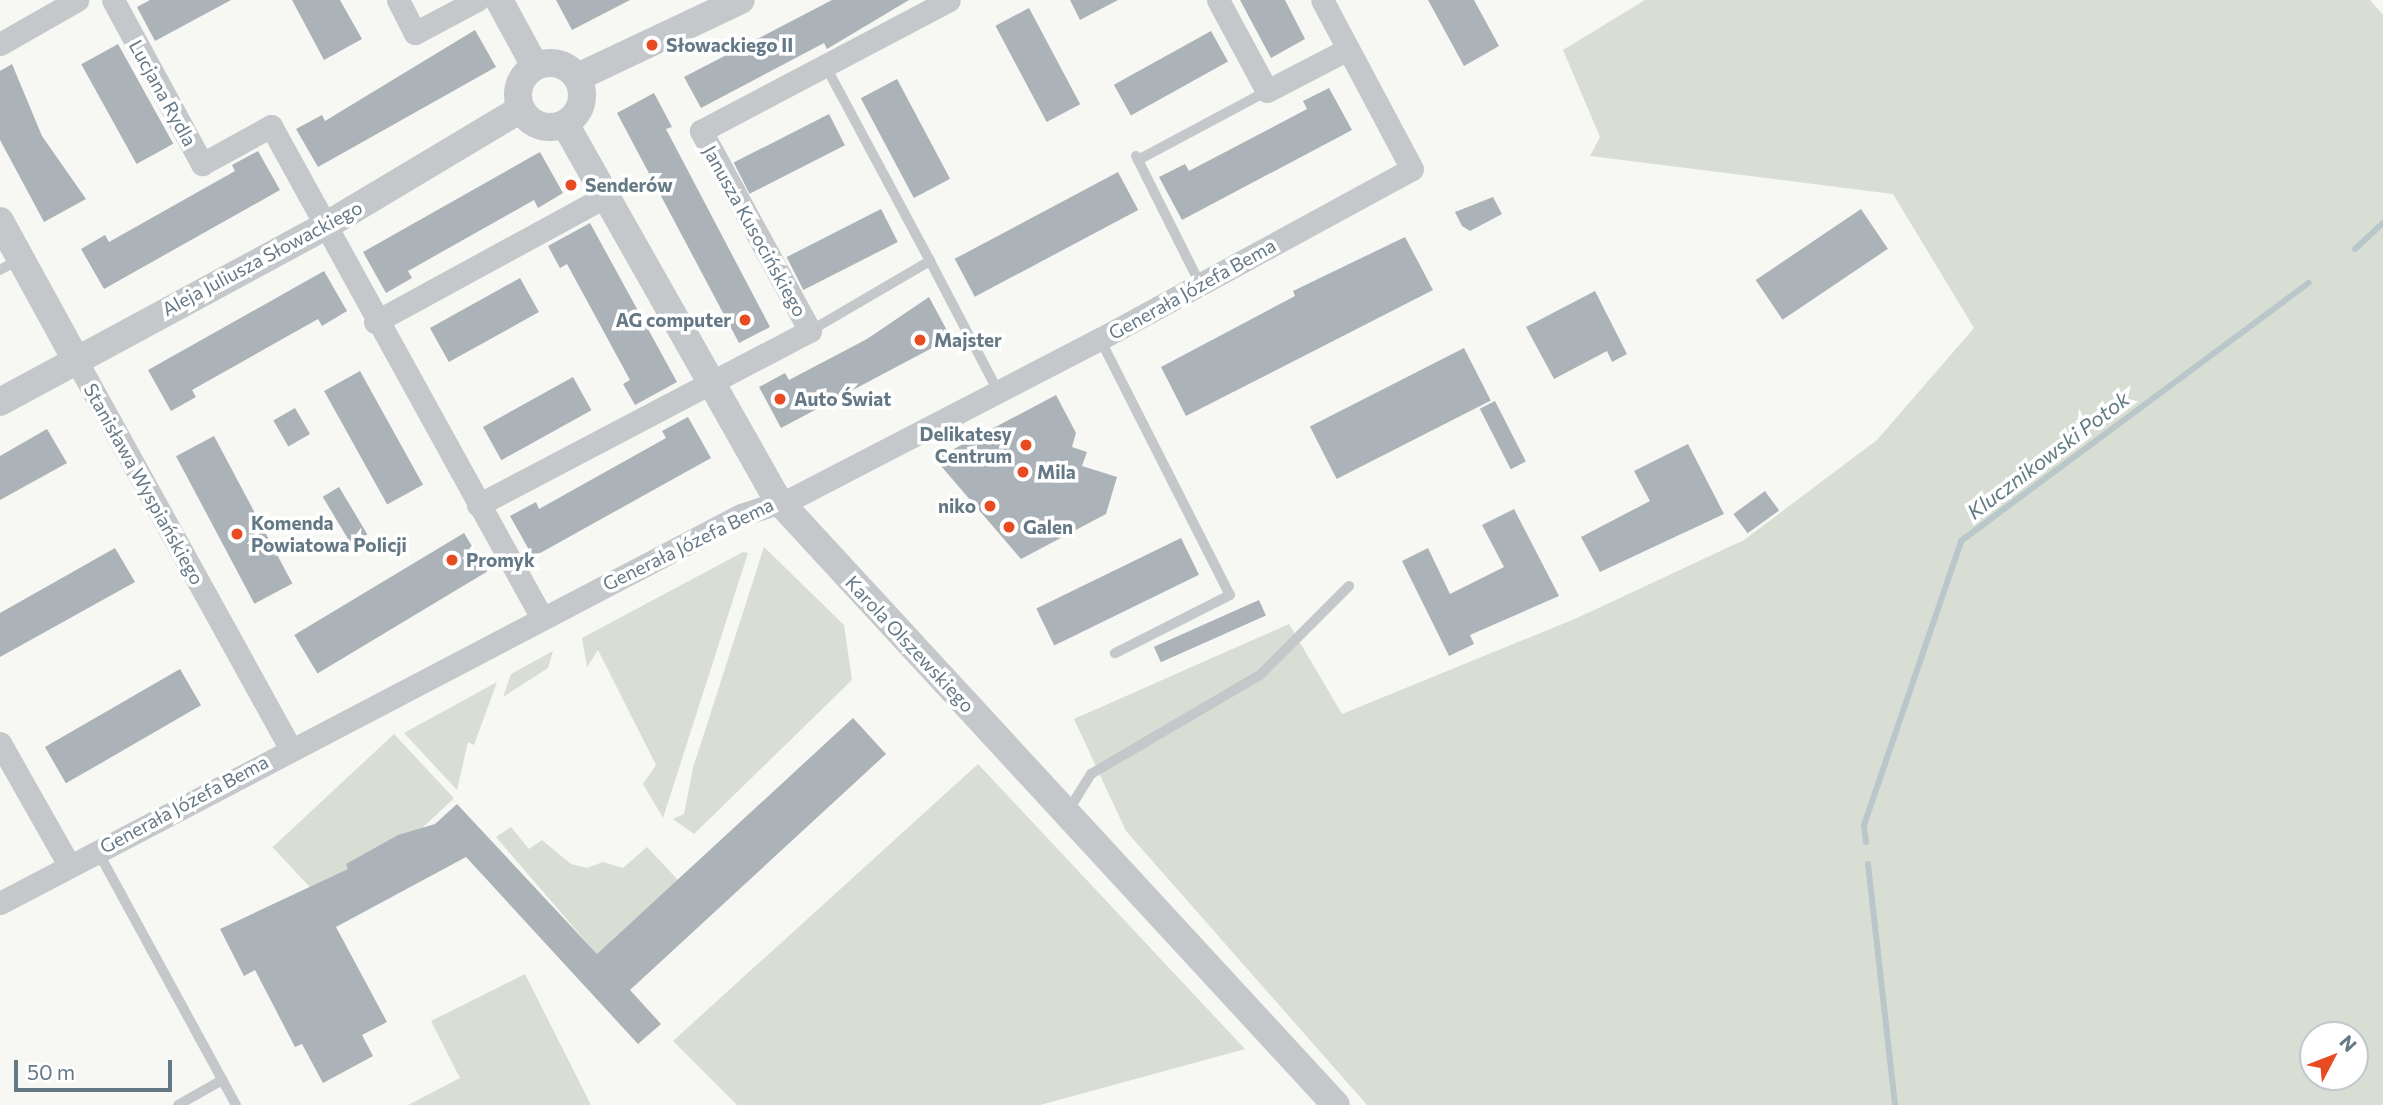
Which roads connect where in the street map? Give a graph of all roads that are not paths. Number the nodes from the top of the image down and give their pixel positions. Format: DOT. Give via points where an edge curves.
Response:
graph roads {
  1 [pos="77,0"];
  2 [pos="397,0"];
  3 [pos="477,0"];
  4 [pos="499,0"];
  5 [pos="741,0"];
  6 [pos="949,0"];
  7 [pos="1218,0"];
  8 [pos="1322,0"];
  9 [pos="115,1"];
  10 [pos="0,44"];
  11 [pos="1348,49"];
  12 [pos="825,65"];
  13 [pos="535,66"];
  14 [pos="578,78"];
  15 [pos="1267,91"];
  16 [pos="521,109"];
  17 [pos="565,124"];
  18 [pos="606,197"];
  19 [pos="0,221"];
  20 [pos="322,228"];
  21 [pos="930,261"];
  22 [pos="10,264"];
  23 [pos="1200,284"];
  24 [pos="375,322"];
  25 [pos="810,331"];
  26 [pos="1100,339"];
  27 [pos="76,360"];
  28 [pos="709,383"];
  29 [pos="999,391"];
  30 [pos="0,402"];
  31 [pos="777,499"];
  32 [pos="478,505"];
  33 [pos="1349,586"];
  34 [pos="542,618"];
  35 [pos="1115,653"];
  36 [pos="0,743"];
  37 [pos="290,747"];
  38 [pos="1066,814"];
  39 [pos="97,850"];
  40 [pos="69,865"];
  41 [pos="0,903"];
  42 [pos="222,1080"];
  43 [pos="178,1105"];
  44 [pos="236,1105"];
  45 [pos="1336,1105"];
  1 -- 10 [label="street"];
  2 -- 3 [label="street" via="415,33"];
  4 -- 13 [label="street"];
  5 -- 14 [label="street"];
  6 -- 12 [label="street, Janusza Kusocińskiego"];
  7 -- 15 [label="street"];
  8 -- 11 [label="street"];
  9 -- 20 [label="street, Lucjana Rydla" via="202,164 271,126"];
  11 -- 15 [label="street"];
  11 -- 23 [label="street, Generała Józefa Bema" via="1412,169"];
  12 -- 21 [label="lane"];
  12 -- 25 [label="street, Janusza Kusocińskiego" via="701,131"];
  13 -- 14 [label="street" via="563,65"];
  13 -- 16 [label="street" via="518,89"];
  14 -- 17 [label="street" via="580,108"];
  15 -- 23 [label="lane" via="1136,156"];
  16 -- 17 [label="street" via="545,127"];
  16 -- 20 [label="street, Aleja Juliusza Słowackiego"];
  17 -- 18 [label="street, Karola Olszewskiego"];
  18 -- 24 [label="street"];
  18 -- 28 [label="street, Karola Olszewskiego"];
  19 -- 22 [label="street, Stanisława Wyspiańskiego"];
  20 -- 24 [label="street"];
  20 -- 27 [label="street, Aleja Juliusza Słowackiego"];
  21 -- 25 [label="lane"];
  21 -- 29 [label="lane"];
  22 -- 27 [label="street, Stanisława Wyspiańskiego"];
  23 -- 26 [label="street, Generała Józefa Bema"];
  24 -- 32 [label="street"];
  25 -- 28 [label="street, Janusza Kusocińskiego"];
  26 -- 29 [label="street, Generała Józefa Bema"];
  26 -- 35 [label="lane" via="1230,595"];
  27 -- 30 [label="street, Aleja Juliusza Słowackiego"];
  27 -- 37 [label="street, Stanisława Wyspiańskiego"];
  28 -- 31 [label="street, Karola Olszewskiego"];
  28 -- 32 [label="street, Janusza Kusocińskiego"];
  29 -- 31 [label="street, Generała Józefa Bema" via="793,498"];
  31 -- 34 [label="street, Generała Józefa Bema"];
  31 -- 38 [label="street, Karola Olszewskiego"];
  32 -- 34 [label="street"];
  33 -- 38 [label="lane" via="1260,675 1091,774"];
  34 -- 37 [label="street, Generała Józefa Bema"];
  36 -- 40 [label="street"];
  37 -- 39 [label="street, Generała Józefa Bema"];
  38 -- 45 [label="street, Karola Olszewskiego"];
  39 -- 40 [label="street, Generała Józefa Bema"];
  39 -- 42 [label="lane"];
  40 -- 41 [label="street, Generała Józefa Bema"];
  42 -- 43 [label="lane"];
  42 -- 44 [label="lane"];
}
